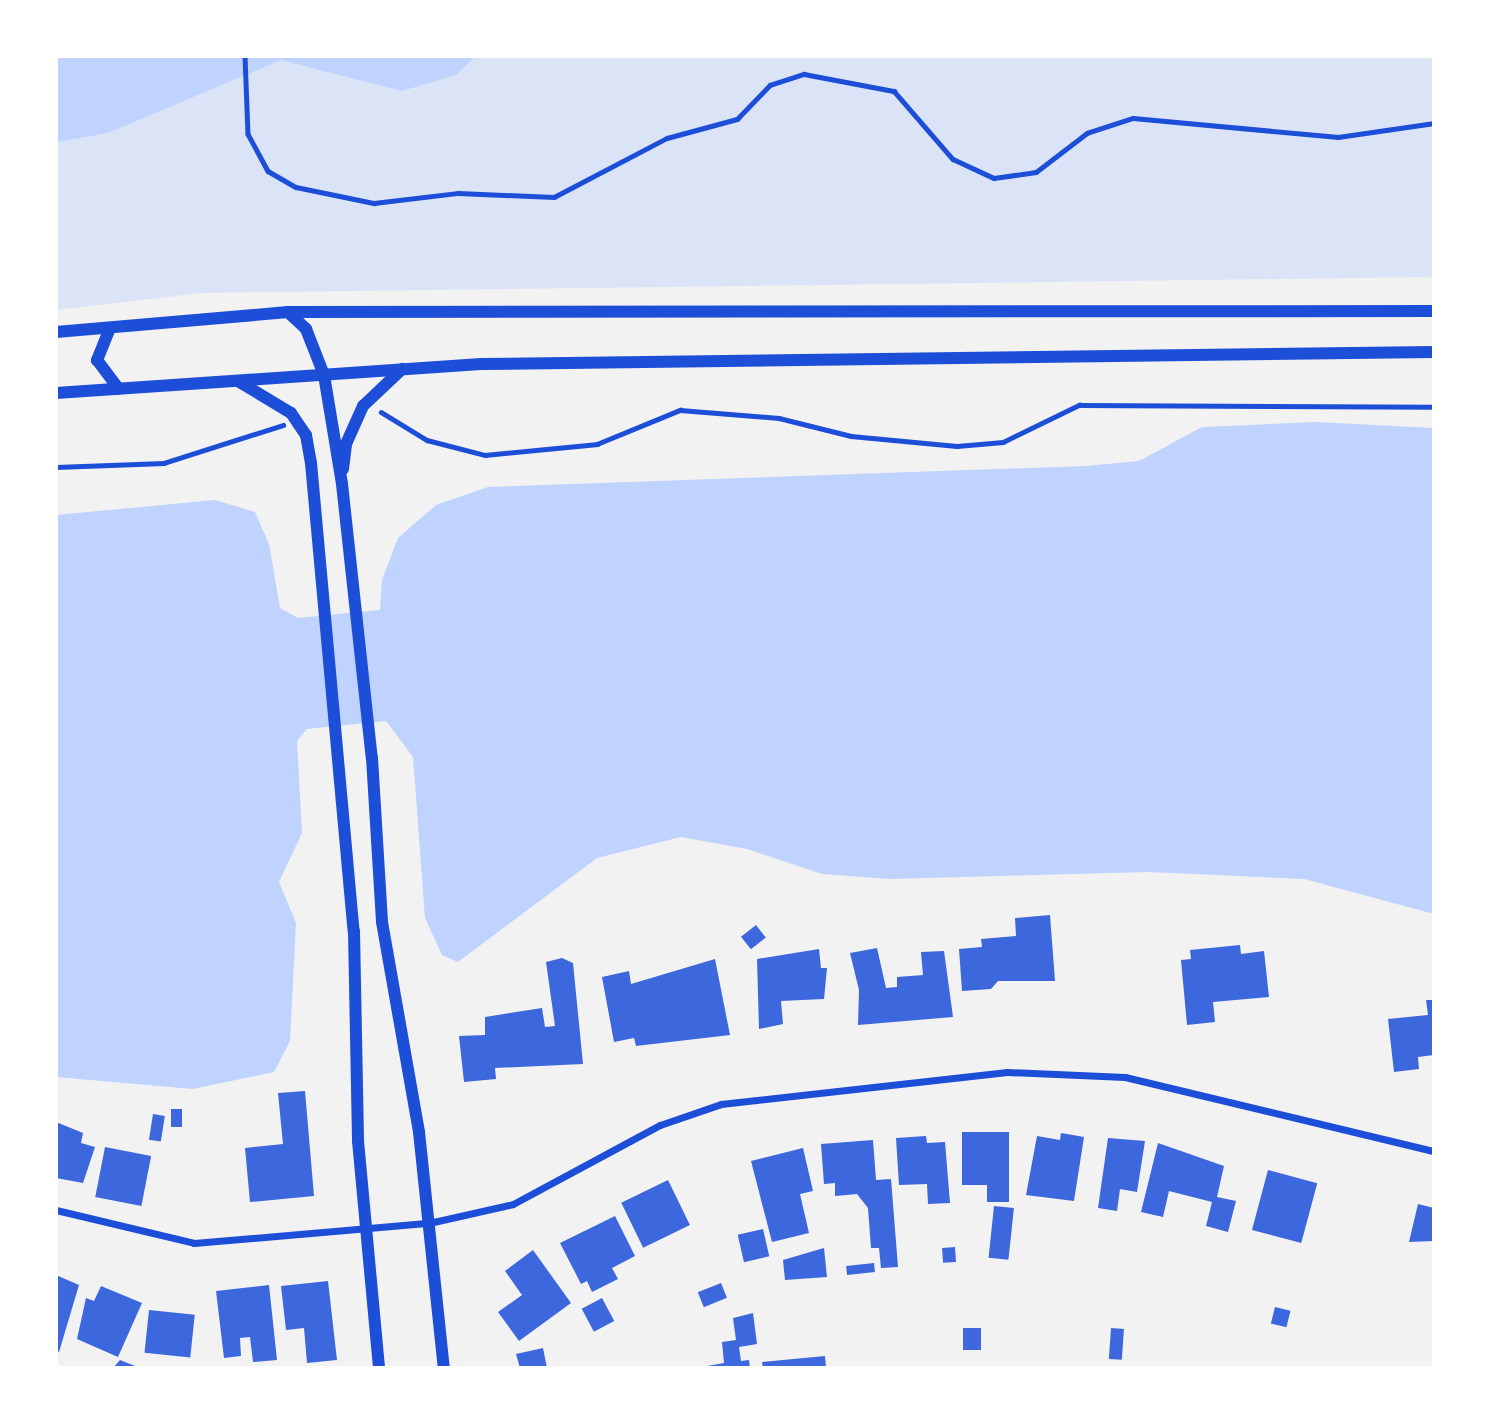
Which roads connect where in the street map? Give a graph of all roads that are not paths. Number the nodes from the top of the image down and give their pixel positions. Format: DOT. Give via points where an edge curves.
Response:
graph roads {
  1 [pos="1434,311"];
  2 [pos="288,312"];
  3 [pos="110,328"];
  4 [pos="56,332"];
  5 [pos="1434,352"];
  6 [pos="402,369"];
  7 [pos="324,375"];
  8 [pos="238,381"];
  9 [pos="119,389"];
  10 [pos="56,393"];
  11 [pos="342,484"];
  12 [pos="1434,1151"];
  13 [pos="56,1210"];
  14 [pos="429,1223"];
  15 [pos="365,1230"];
  16 [pos="379,1368"];
  17 [pos="444,1368"];
  1 -- 2 [label="street"];
  2 -- 3 [label="street"];
  2 -- 7 [label="street" via="306,329"];
  3 -- 4 [label="street"];
  3 -- 9 [label="street" via="97,360"];
  5 -- 6 [label="street"];
  6 -- 7 [label="street"];
  6 -- 11 [label="street" via="360,412 346,444"];
  7 -- 8 [label="street"];
  7 -- 11 [label="street"];
  8 -- 9 [label="street"];
  8 -- 15 [label="street" via="297,422 311,463 355,931"];
  9 -- 10 [label="street"];
  11 -- 14 [label="street" via="372,758 388,974"];
  12 -- 14 [label="street" via="1125,1077 1007,1072 721,1104 660,1125 513,1204"];
  13 -- 15 [label="street" via="194,1243"];
  14 -- 15 [label="street"];
  14 -- 17 [label="street"];
  15 -- 16 [label="street"];
}
